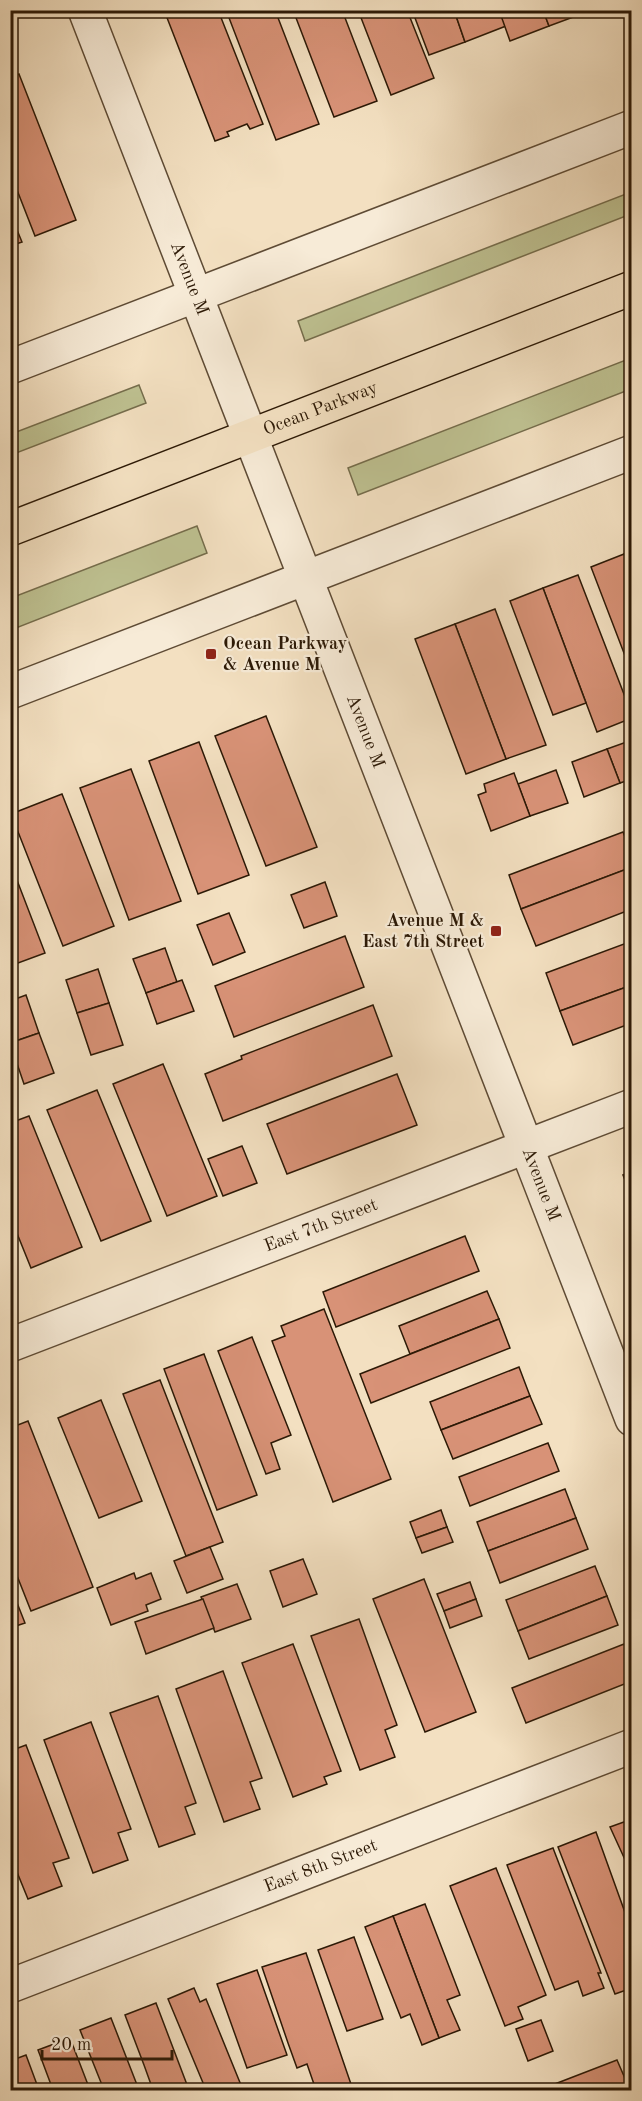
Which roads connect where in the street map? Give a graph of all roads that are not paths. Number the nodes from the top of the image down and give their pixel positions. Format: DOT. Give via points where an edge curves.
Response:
graph roads {
  1 [pos="85,10"];
  2 [pos="632,127"];
  3 [pos="632,288"];
  4 [pos="194,297"];
  5 [pos="10,368"];
  6 [pos="249,436"];
  7 [pos="632,452"];
  8 [pos="10,529"];
  9 [pos="305,578"];
  10 [pos="10,692"];
  11 [pos="632,1106"];
  12 [pos="526,1147"];
  13 [pos="10,1345"];
  14 [pos="632,1419"];
  15 [pos="632,1746"];
  16 [pos="10,1986"];
  1 -- 4 [label="street, Avenue M"];
  2 -- 4 [label="street"];
  3 -- 6 [label="main road, Ocean Parkway"];
  4 -- 5 [label="street"];
  4 -- 6 [label="street, Avenue M"];
  6 -- 8 [label="main road, Ocean Parkway"];
  6 -- 9 [label="street, Avenue M"];
  7 -- 9 [label="street"];
  9 -- 10 [label="street"];
  9 -- 12 [label="street, Avenue M"];
  11 -- 12 [label="street, East 7th Street"];
  12 -- 13 [label="street, East 7th Street"];
  12 -- 14 [label="street, Avenue M"];
  15 -- 16 [label="street, East 8th Street"];
}
